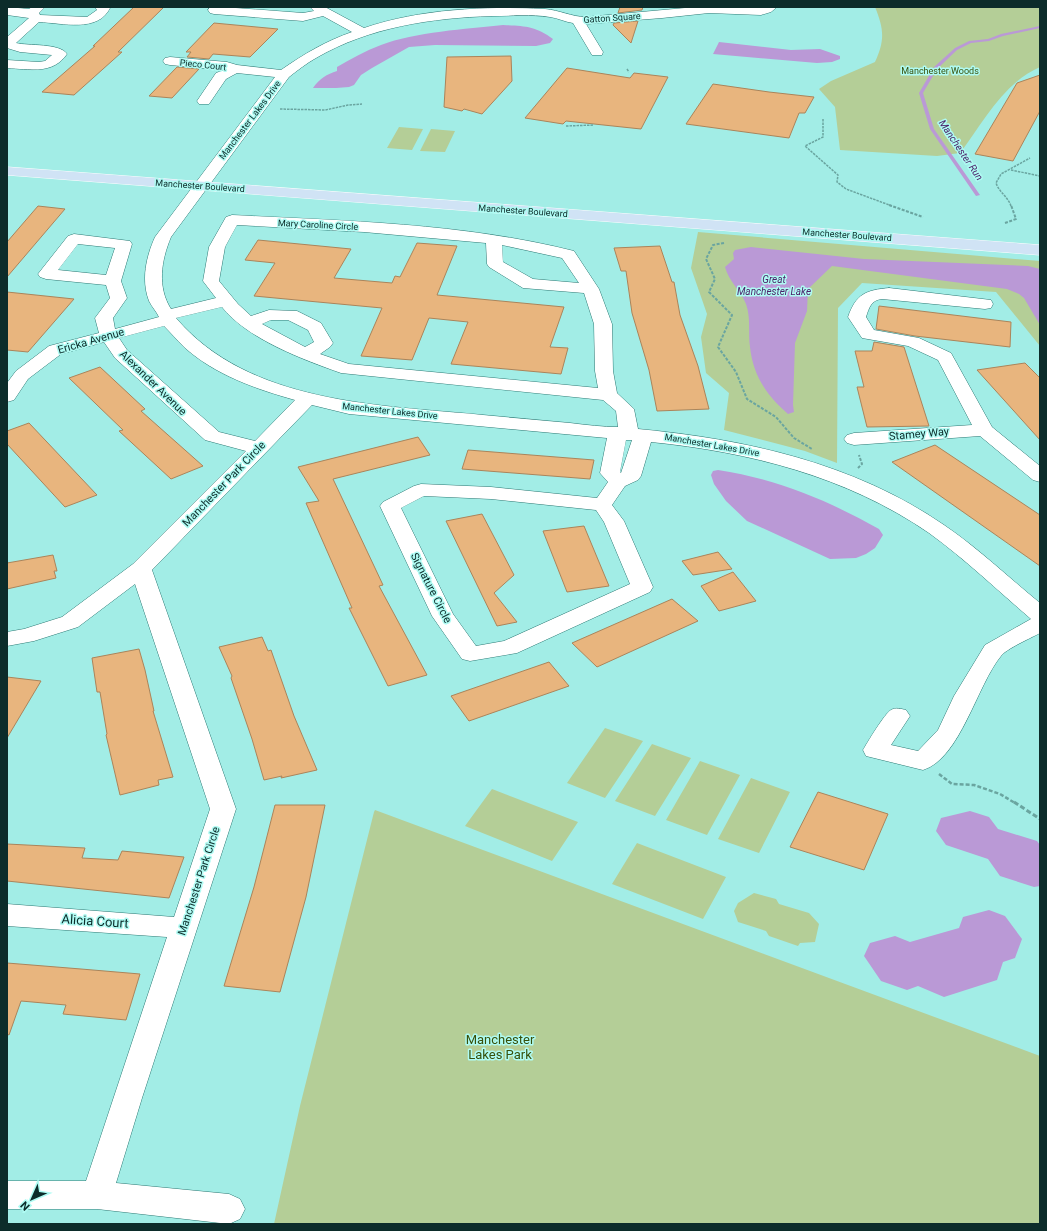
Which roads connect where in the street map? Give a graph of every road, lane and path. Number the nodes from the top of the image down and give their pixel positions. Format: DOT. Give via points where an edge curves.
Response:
graph roads {
  1 [pos="101,7"];
  2 [pos="771,7"];
  3 [pos="214,10"];
  4 [pos="321,10"];
  5 [pos="481,10"];
  6 [pos="668,10"];
  7 [pos="7,11"];
  8 [pos="36,13"];
  9 [pos="578,21"];
  10 [pos="363,33"];
  11 [pos="597,52"];
  12 [pos="170,61"];
  13 [pos="7,64"];
  14 [pos="235,69"];
  15 [pos="627,69"];
  16 [pos="629,72"];
  17 [pos="284,74"];
  18 [pos="204,101"];
  19 [pos="362,104"];
  20 [pos="276,109"];
  21 [pos="823,119"];
  22 [pos="594,125"];
  23 [pos="566,126"];
  24 [pos="1030,158"];
  25 [pos="117,165"];
  26 [pos="1010,170"];
  27 [pos="7,171"];
  28 [pos="1040,176"];
  29 [pos="205,179"];
  30 [pos="923,217"];
  31 [pos="882,223"];
  32 [pos="1005,223"];
  33 [pos="494,239"];
  34 [pos="728,242"];
  35 [pos="1040,250"];
  36 [pos="113,281"];
  37 [pos="591,289"];
  38 [pos="985,304"];
  39 [pos="229,305"];
  40 [pos="169,320"];
  41 [pos="248,323"];
  42 [pos="108,335"];
  43 [pos="306,355"];
  44 [pos="14,374"];
  45 [pos="608,395"];
  46 [pos="7,396"];
  47 [pos="307,399"];
  48 [pos="984,430"];
  49 [pos="630,434"];
  50 [pos="854,439"];
  51 [pos="258,448"];
  52 [pos="803,465"];
  53 [pos="1040,476"];
  54 [pos="845,481"];
  55 [pos="602,506"];
  56 [pos="141,569"];
  57 [pos="1040,615"];
  58 [pos="1040,623"];
  59 [pos="7,639"];
  60 [pos="898,716"];
  61 [pos="923,761"];
  62 [pos="1040,819"];
  63 [pos="7,915"];
  64 [pos="184,928"];
  65 [pos="7,1195"];
  66 [pos="96,1195"];
  67 [pos="230,1209"];
  1 -- 8 [label="street" via="104,8 101,14 89,20"];
  2 -- 6 [label="street, Gatton Square" via="762,12"];
  3 -- 4 [label="street" via="302,17"];
  4 -- 10 [label="street"];
  5 -- 9 [label="street, Manchester Lakes Drive" via="547,13"];
  5 -- 10 [label="street, Manchester Lakes Drive" via="422,19"];
  6 -- 9 [label="street, Gatton Square"];
  7 -- 8 [label="street"];
  8 -- 13 [label="street" via="7,44 14,47 53,50 60,54 50,64"];
  9 -- 11 [label="street"];
  10 -- 17 [label="street, Manchester Lakes Drive" via="310,55"];
  12 -- 14 [label="street, Pieco Court" via="227,66"];
  14 -- 17 [label="street, Pieco Court"];
  14 -- 18 [label="street, Pieco Court" via="221,76"];
  15 -- 16 [label="path"];
  17 -- 29 [label="street, Manchester Lakes Drive"];
  19 -- 20 [label="path" via="326,110"];
  21 -- 30 [label="path" via="823,137 805,146 832,168 838,175 837,182 846,189"];
  22 -- 23 [label="path"];
  24 -- 26 [label="path"];
  25 -- 29 [label="main road, Manchester Boulevard"];
  26 -- 28 [label="path"];
  26 -- 32 [label="path" via="1002,174 996,183 998,189 1009,200 1016,219"];
  27 -- 29 [label="main road, Manchester Boulevard"];
  29 -- 31 [label="main road, Manchester Boulevard"];
  29 -- 35 [label="main road, Manchester Boulevard"];
  29 -- 40 [label="street, Manchester Lakes Drive" via="157,249 154,288"];
  33 -- 37 [label="street, Mary Caroline Circle" via="568,254"];
  33 -- 37 [label="street" via="495,264 529,284"];
  33 -- 39 [label="street, Mary Caroline Circle" via="364,227 232,220 217,247 211,281"];
  34 -- 52 [label="path" via="713,245 706,259 715,279 709,292 732,315 718,347 736,372 747,398 776,417 794,438 814,450"];
  36 -- 42 [label="street, Alexander Avenue" via="119,298 104,318"];
  37 -- 45 [label="street, Mary Caroline Circle" via="603,324 604,371"];
  38 -- 48 [label="street" via="889,293 874,294 861,304 858,317 868,334 913,342 945,358"];
  39 -- 40 [label="street"];
  39 -- 41 [label="street, Mary Caroline Circle"];
  40 -- 42 [label="street, Ericka Avenue"];
  40 -- 47 [label="street, Manchester Lakes Drive" via="191,344 212,359 238,373"];
  41 -- 43 [label="street, Mary Caroline Circle"];
  41 -- 43 [label="street" via="269,315 291,315 315,327 324,343"];
  42 -- 44 [label="street, Ericka Avenue" via="55,350"];
  42 -- 51 [label="street, Alexander Avenue" via="122,354 212,436"];
  43 -- 45 [label="street, Mary Caroline Circle" via="347,369"];
  44 -- 46 [label="street, Ericka Avenue"];
  45 -- 49 [label="street" via="625,409"];
  47 -- 49 [label="street, Manchester Lakes Drive" via="349,408"];
  47 -- 51 [label="street, Manchester Park Circle"];
  48 -- 50 [label="street, Stamey Way"];
  48 -- 53 [label="street"];
  49 -- 52 [label="street, Manchester Lakes Drive" via="721,445"];
  49 -- 55 [label="street" via="631,476 618,482"];
  50 -- 54 [label="path" via="862,464"];
  51 -- 56 [label="street, Manchester Park Circle"];
  52 -- 54 [label="street, Manchester Lakes Drive"];
  54 -- 57 [label="street, Manchester Lakes Drive" via="921,519 946,536"];
  55 -- 55 [label="street, Signature Circle" via="491,493 421,490 390,506 443,616 470,654 509,648 642,587 614,521"];
  56 -- 59 [label="street, Manchester Park Circle" via="70,622 26,636"];
  56 -- 64 [label="street, Manchester Park Circle" via="223,809"];
  58 -- 61 [label="street" via="993,650 966,696 948,734"];
  60 -- 61 [label="street" via="875,750"];
  61 -- 62 [label="path" via="952,784 974,785 1000,794"];
  63 -- 64 [label="street, Alicia Court"];
  64 -- 66 [label="street, Manchester Park Circle"];
  65 -- 66 [label="street"];
  66 -- 67 [label="street"];
}
